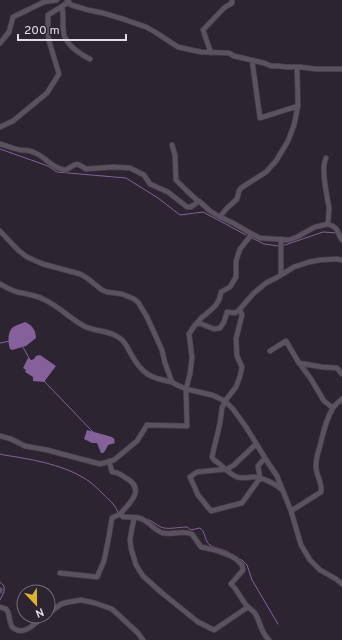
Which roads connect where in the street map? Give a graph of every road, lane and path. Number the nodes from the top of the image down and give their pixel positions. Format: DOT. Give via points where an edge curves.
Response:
graph roads {
  1 [pos="57,0"];
  2 [pos="232,0"];
  3 [pos="68,1"];
  4 [pos="62,7"];
  5 [pos="0,43"];
  6 [pos="211,53"];
  7 [pos="90,59"];
  8 [pos="252,60"];
  9 [pos="297,67"];
  10 [pos="342,69"];
  11 [pos="298,106"];
  12 [pos="0,127"];
  13 [pos="0,144"];
  14 [pos="172,145"];
  15 [pos="326,158"];
  16 [pos="198,201"];
  17 [pos="220,217"];
  18 [pos="328,224"];
  19 [pos="0,231"];
  20 [pos="252,234"];
  21 [pos="282,239"];
  22 [pos="342,240"];
  23 [pos="342,260"];
  24 [pos="281,274"];
  25 [pos="0,284"];
  26 [pos="240,309"];
  27 [pos="196,324"];
  28 [pos="270,351"];
  29 [pos="299,363"];
  30 [pos="342,374"];
  31 [pos="172,382"];
  32 [pos="186,389"];
  33 [pos="342,399"];
  34 [pos="225,401"];
  35 [pos="333,408"];
  36 [pos="0,436"];
  37 [pos="256,444"];
  38 [pos="265,458"];
  39 [pos="110,461"];
  40 [pos="227,469"];
  41 [pos="260,478"];
  42 [pos="284,491"];
  43 [pos="291,511"];
  44 [pos="122,512"];
  45 [pos="134,518"];
  46 [pos="60,573"];
  47 [pos="342,584"];
  48 [pos="0,607"];
  49 [pos="248,607"];
  50 [pos="56,608"];
  51 [pos="35,624"];
  52 [pos="143,640"];
  53 [pos="269,640"];
  1 -- 5 [label="street" via="44,2 12,17 9,32"];
  2 -- 6 [label="street" via="232,3 203,30"];
  3 -- 4 [label="street"];
  3 -- 6 [label="street" via="83,9 146,27 178,47"];
  4 -- 7 [label="street" via="65,36 74,49"];
  4 -- 12 [label="street" via="48,15 49,41 59,74 47,93 14,120"];
  6 -- 8 [label="street" via="229,53"];
  8 -- 9 [label="street" via="271,66"];
  8 -- 11 [label="street" via="260,118"];
  9 -- 10 [label="street"];
  9 -- 11 [label="street"];
  11 -- 17 [label="street" via="288,141 276,161 266,172 241,188 237,199"];
  13 -- 16 [label="street" via="32,151 62,170 74,164 86,169 130,168 144,175 150,184 168,192 187,207"];
  14 -- 16 [label="street" via="176,180"];
  15 -- 18 [label="street" via="324,166 329,209"];
  16 -- 17 [label="street"];
  17 -- 20 [label="street"];
  18 -- 21 [label="street" via="315,227 289,240"];
  18 -- 22 [label="street" via="337,230"];
  19 -- 31 [label="street" via="27,257 80,274 100,289 122,294 138,302 162,350"];
  20 -- 21 [label="street" via="260,238"];
  20 -- 27 [label="street" via="240,249 236,261 236,277 230,287 221,292 220,300 214,308"];
  21 -- 24 [label="street"];
  23 -- 24 [label="street" via="309,262"];
  24 -- 26 [label="street" via="266,282"];
  25 -- 31 [label="street" via="42,298 59,307 85,327 117,336 146,374"];
  26 -- 27 [label="street" via="227,312 221,328 214,329"];
  26 -- 34 [label="street" via="242,315 236,339 237,356 242,367 236,387"];
  27 -- 32 [label="street" via="189,334 192,357"];
  28 -- 29 [label="street" via="286,341"];
  29 -- 30 [label="street" via="337,368"];
  29 -- 35 [label="street" via="324,401"];
  31 -- 32 [label="street"];
  32 -- 34 [label="street"];
  32 -- 39 [label="street" via="186,426 147,426 137,441"];
  33 -- 35 [label="street"];
  34 -- 37 [label="street"];
  34 -- 40 [label="street" via="212,457"];
  35 -- 43 [label="street" via="315,466 322,490"];
  36 -- 39 [label="street" via="25,446 100,464"];
  37 -- 38 [label="street"];
  37 -- 40 [label="street"];
  38 -- 41 [label="street" via="258,466"];
  38 -- 42 [label="street"];
  39 -- 44 [label="street" via="112,472 119,472 136,490 134,497"];
  40 -- 41 [label="street" via="238,477"];
  40 -- 41 [label="street" via="197,472 190,477 198,495 211,511 242,503"];
  41 -- 42 [label="street"];
  42 -- 43 [label="street"];
  43 -- 47 [label="street" via="301,545 310,560"];
  44 -- 45 [label="street" via="123,517"];
  44 -- 46 [label="street" via="112,518 104,561 96,577"];
  45 -- 49 [label="street" via="140,518 160,532 180,531 192,534 201,546 236,559 243,570 231,587"];
  45 -- 49 [label="street" via="130,539 136,565 143,576 198,622 214,630"];
  48 -- 51 [label="street" via="6,609 11,625 19,631"];
  49 -- 53 [label="street" via="257,616 264,635"];
  50 -- 52 [label="street" via="61,604 80,600 112,609"];
}
